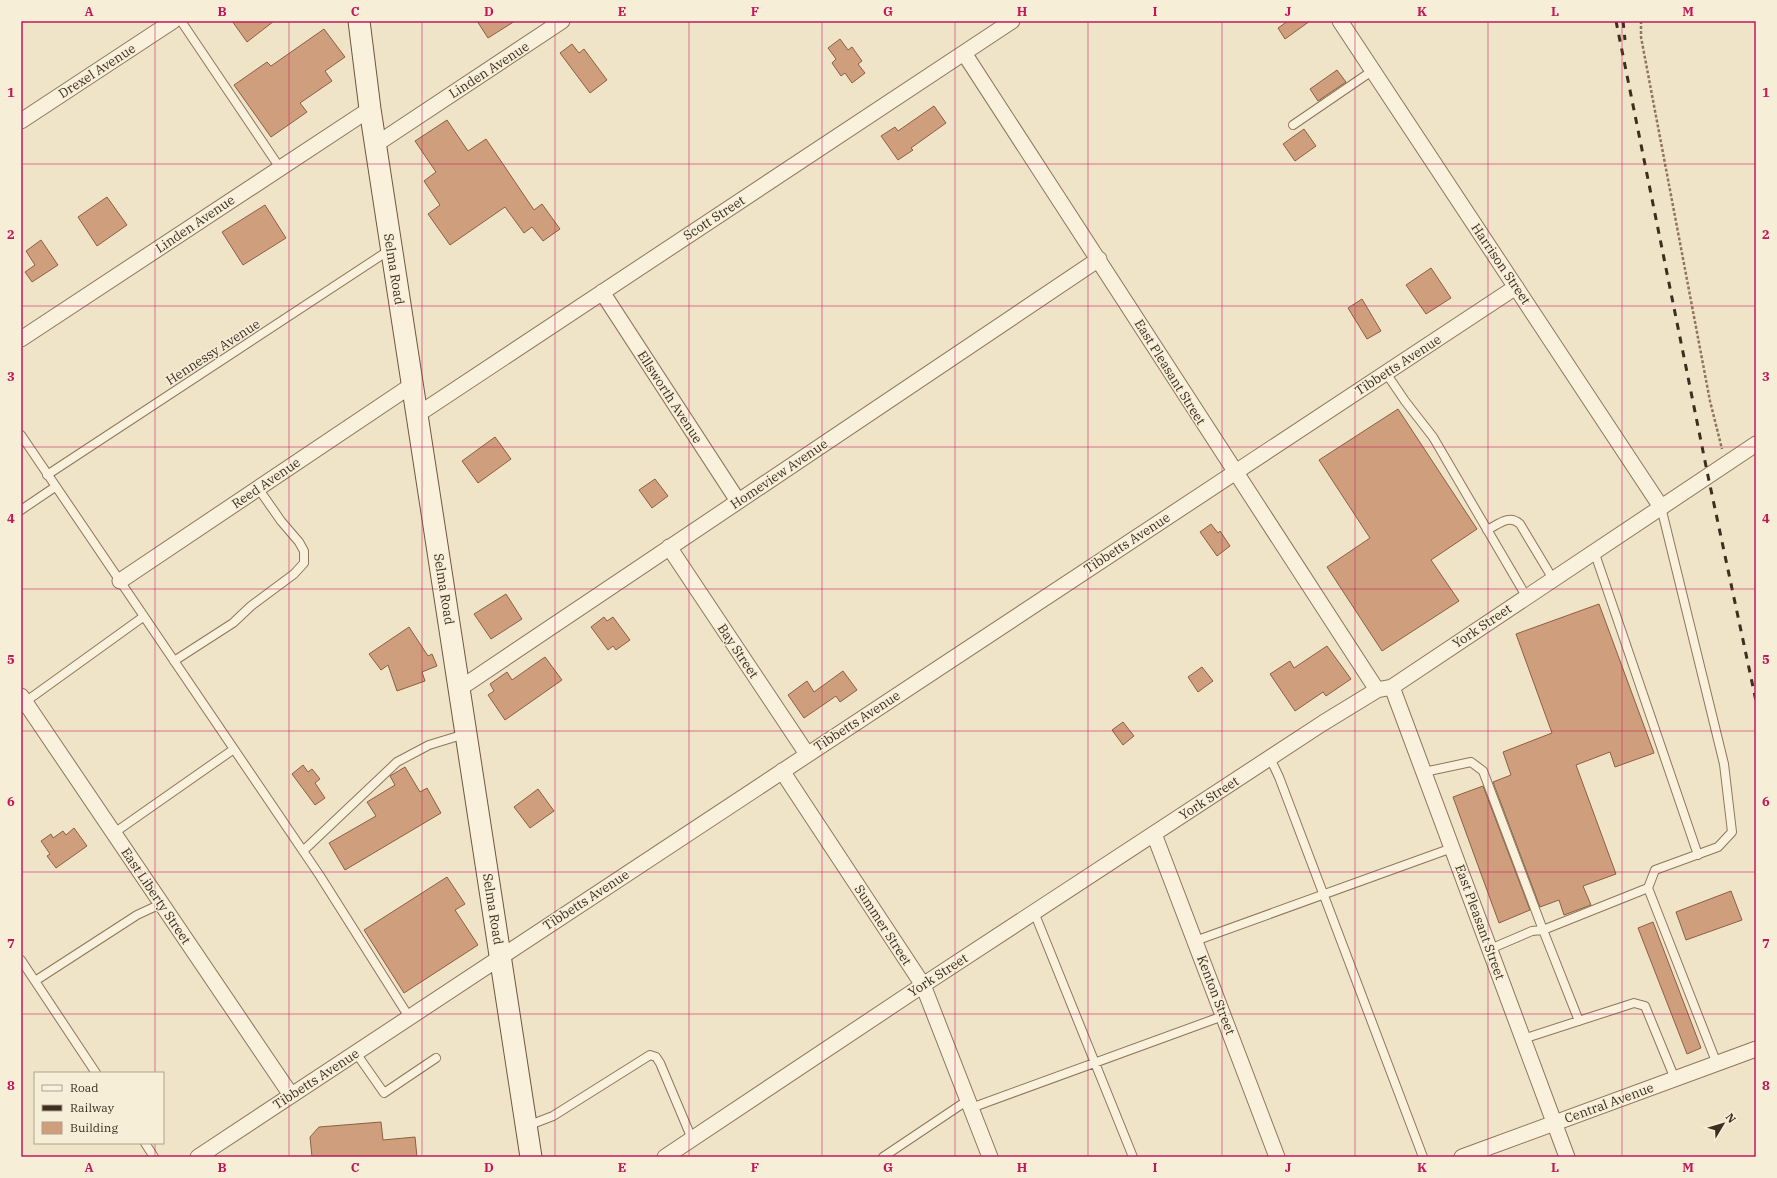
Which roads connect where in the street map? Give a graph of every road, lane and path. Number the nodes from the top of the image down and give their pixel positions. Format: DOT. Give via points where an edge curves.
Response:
graph roads {
  1 [pos="173,21"];
  2 [pos="181,21"];
  3 [pos="359,21"];
  4 [pos="562,21"];
  5 [pos="1012,21"];
  6 [pos="1340,21"];
  7 [pos="1641,21"];
  8 [pos="964,53"];
  9 [pos="1372,70"];
  10 [pos="370,109"];
  11 [pos="21,121"];
  12 [pos="1293,125"];
  13 [pos="375,145"];
  14 [pos="280,168"];
  15 [pos="391,249"];
  16 [pos="1099,259"];
  17 [pos="1516,287"];
  18 [pos="602,292"];
  19 [pos="21,340"];
  20 [pos="1386,373"];
  21 [pos="412,385"];
  22 [pos="417,415"];
  23 [pos="21,435"];
  24 [pos="1756,444"];
  25 [pos="1726,464"];
  26 [pos="1234,472"];
  27 [pos="47,475"];
  28 [pos="55,486"];
  29 [pos="258,488"];
  30 [pos="738,501"];
  31 [pos="1661,507"];
  32 [pos="21,510"];
  33 [pos="1487,530"];
  34 [pos="669,547"];
  35 [pos="1594,551"];
  36 [pos="1553,579"];
  37 [pos="120,581"];
  38 [pos="1526,596"];
  39 [pos="144,617"];
  40 [pos="174,661"];
  41 [pos="1392,687"];
  42 [pos="459,689"];
  43 [pos="1377,690"];
  44 [pos="23,699"];
  45 [pos="466,734"];
  46 [pos="234,749"];
  47 [pos="807,754"];
  48 [pos="1270,758"];
  49 [pos="782,770"];
  50 [pos="1424,772"];
  51 [pos="114,833"];
  52 [pos="1154,834"];
  53 [pos="1452,848"];
  54 [pos="303,851"];
  55 [pos="1698,855"];
  56 [pos="1648,888"];
  57 [pos="1323,894"];
  58 [pos="163,905"];
  59 [pos="1034,912"];
  60 [pos="1543,930"];
  61 [pos="1195,941"];
  62 [pos="1490,949"];
  63 [pos="500,957"];
  64 [pos="21,960"];
  65 [pos="35,981"];
  66 [pos="923,986"];
  67 [pos="1223,1016"];
  68 [pos="409,1017"];
  69 [pos="1579,1021"];
  70 [pos="1523,1039"];
  71 [pos="1756,1049"];
  72 [pos="356,1053"];
  73 [pos="436,1058"];
  74 [pos="1096,1062"];
  75 [pos="1717,1064"];
  76 [pos="95,1072"];
  77 [pos="1675,1079"];
  78 [pos="291,1096"];
  79 [pos="969,1104"];
  80 [pos="1555,1123"];
  81 [pos="527,1126"];
  82 [pos="692,1139"];
  83 [pos="146,1144"];
  84 [pos="154,1157"];
  85 [pos="198,1157"];
  86 [pos="531,1157"];
  87 [pos="665,1157"];
  88 [pos="883,1157"];
  89 [pos="990,1157"];
  90 [pos="1133,1157"];
  91 [pos="1277,1157"];
  92 [pos="1423,1157"];
  93 [pos="1462,1157"];
  94 [pos="1567,1157"];
  1 -- 11 [label="street, Drexel Avenue"];
  2 -- 14 [label="lane"];
  3 -- 10 [label="street, Selma Road"];
  4 -- 13 [label="street, Linden Avenue"];
  5 -- 8 [label="street, Scott Street"];
  6 -- 9 [label="street, Harrison Street"];
  7 -- 25 [label="path" via="1641,37 1710,401"];
  8 -- 16 [label="street, East Pleasant Street"];
  8 -- 18 [label="street, Scott Street"];
  9 -- 12 [label="lane"];
  9 -- 17 [label="street, Harrison Street"];
  10 -- 13 [label="street, Selma Road"];
  10 -- 14 [label="street, Linden Avenue"];
  13 -- 15 [label="street, Selma Road"];
  14 -- 19 [label="street, Linden Avenue"];
  15 -- 21 [label="street, Selma Road"];
  15 -- 27 [label="lane, Hennessy Avenue"];
  16 -- 26 [label="street, East Pleasant Street"];
  16 -- 30 [label="street, Homeview Avenue"];
  17 -- 20 [label="street, Tibbetts Avenue"];
  17 -- 31 [label="street, Harrison Street"];
  18 -- 22 [label="street, Scott Street"];
  18 -- 30 [label="street, Ellsworth Avenue"];
  20 -- 26 [label="street, Tibbetts Avenue"];
  20 -- 33 [label="lane" via="1433,437"];
  21 -- 22 [label="street, Selma Road"];
  21 -- 29 [label="street, Reed Avenue"];
  22 -- 42 [label="street, Selma Road"];
  23 -- 27 [label="lane"];
  24 -- 25 [label="street, York Street"];
  25 -- 31 [label="street, York Street"];
  26 -- 43 [label="street, East Pleasant Street"];
  26 -- 47 [label="street, Tibbetts Avenue"];
  27 -- 28 [label="lane"];
  28 -- 32 [label="lane"];
  28 -- 37 [label="lane"];
  29 -- 37 [label="street, Reed Avenue"];
  29 -- 40 [label="lane" via="299,542 304,551 304,564 233,623"];
  30 -- 34 [label="street, Homeview Avenue"];
  31 -- 35 [label="street, York Street"];
  31 -- 55 [label="lane" via="1724,764 1732,832 1718,847"];
  33 -- 36 [label="lane" via="1510,518 1515,519"];
  33 -- 38 [label="lane"];
  34 -- 42 [label="street, Homeview Avenue"];
  34 -- 47 [label="street, Bay Street"];
  35 -- 36 [label="street, York Street"];
  35 -- 55 [label="lane"];
  36 -- 38 [label="street, York Street"];
  37 -- 39 [label="lane"];
  38 -- 41 [label="street, York Street"];
  39 -- 40 [label="lane"];
  39 -- 44 [label="lane"];
  40 -- 46 [label="lane"];
  41 -- 43 [label="street, York Street"];
  41 -- 50 [label="street, East Pleasant Street"];
  42 -- 45 [label="street, Selma Road"];
  43 -- 48 [label="street, York Street"];
  44 -- 51 [label="street, East Liberty Street"];
  45 -- 54 [label="lane" via="429,746 397,762"];
  45 -- 63 [label="street, Selma Road"];
  46 -- 51 [label="lane"];
  46 -- 54 [label="lane"];
  47 -- 49 [label="street, Tibbetts Avenue"];
  48 -- 52 [label="street, York Street"];
  48 -- 57 [label="lane"];
  49 -- 63 [label="street, Tibbetts Avenue"];
  49 -- 66 [label="street, Summer Street"];
  50 -- 53 [label="street, East Pleasant Street"];
  50 -- 60 [label="lane" via="1471,762 1483,772"];
  51 -- 58 [label="street, East Liberty Street"];
  52 -- 59 [label="street, York Street"];
  52 -- 61 [label="street, Kenton Street"];
  53 -- 57 [label="lane"];
  53 -- 62 [label="street, East Pleasant Street"];
  54 -- 68 [label="lane"];
  55 -- 56 [label="lane" via="1655,870"];
  56 -- 60 [label="lane"];
  56 -- 75 [label="lane"];
  57 -- 61 [label="lane"];
  57 -- 92 [label="lane"];
  58 -- 65 [label="lane" via="137,916"];
  58 -- 78 [label="street, East Liberty Street"];
  59 -- 66 [label="street, York Street"];
  59 -- 74 [label="lane"];
  60 -- 62 [label="lane" via="1532,931"];
  60 -- 69 [label="lane"];
  61 -- 67 [label="street, Kenton Street"];
  62 -- 70 [label="street, East Pleasant Street"];
  63 -- 68 [label="street, Tibbetts Avenue"];
  63 -- 81 [label="street, Selma Road"];
  64 -- 65 [label="lane"];
  65 -- 76 [label="lane"];
  66 -- 79 [label="street, Summer Street"];
  66 -- 82 [label="street, York Street"];
  67 -- 74 [label="lane"];
  67 -- 91 [label="street, Kenton Street"];
  68 -- 72 [label="street, Tibbetts Avenue"];
  69 -- 70 [label="lane"];
  69 -- 77 [label="lane" via="1634,1003 1645,1006"];
  70 -- 80 [label="street, East Pleasant Street"];
  71 -- 75 [label="street, Central Avenue"];
  72 -- 73 [label="lane" via="384,1093"];
  72 -- 78 [label="street, Tibbetts Avenue"];
  74 -- 79 [label="lane"];
  74 -- 90 [label="lane"];
  75 -- 77 [label="street, Central Avenue"];
  77 -- 80 [label="street, Central Avenue"];
  78 -- 85 [label="street, Tibbetts Avenue"];
  79 -- 88 [label="lane"];
  79 -- 89 [label="street, Summer Street"];
  80 -- 93 [label="street, Central Avenue"];
  80 -- 94 [label="street, East Pleasant Street"];
  81 -- 82 [label="lane" via="553,1116 650,1055 656,1057 660,1063"];
  81 -- 86 [label="street, Selma Road"];
  82 -- 87 [label="street, York Street"];
  83 -- 84 [label="lane"];
}
